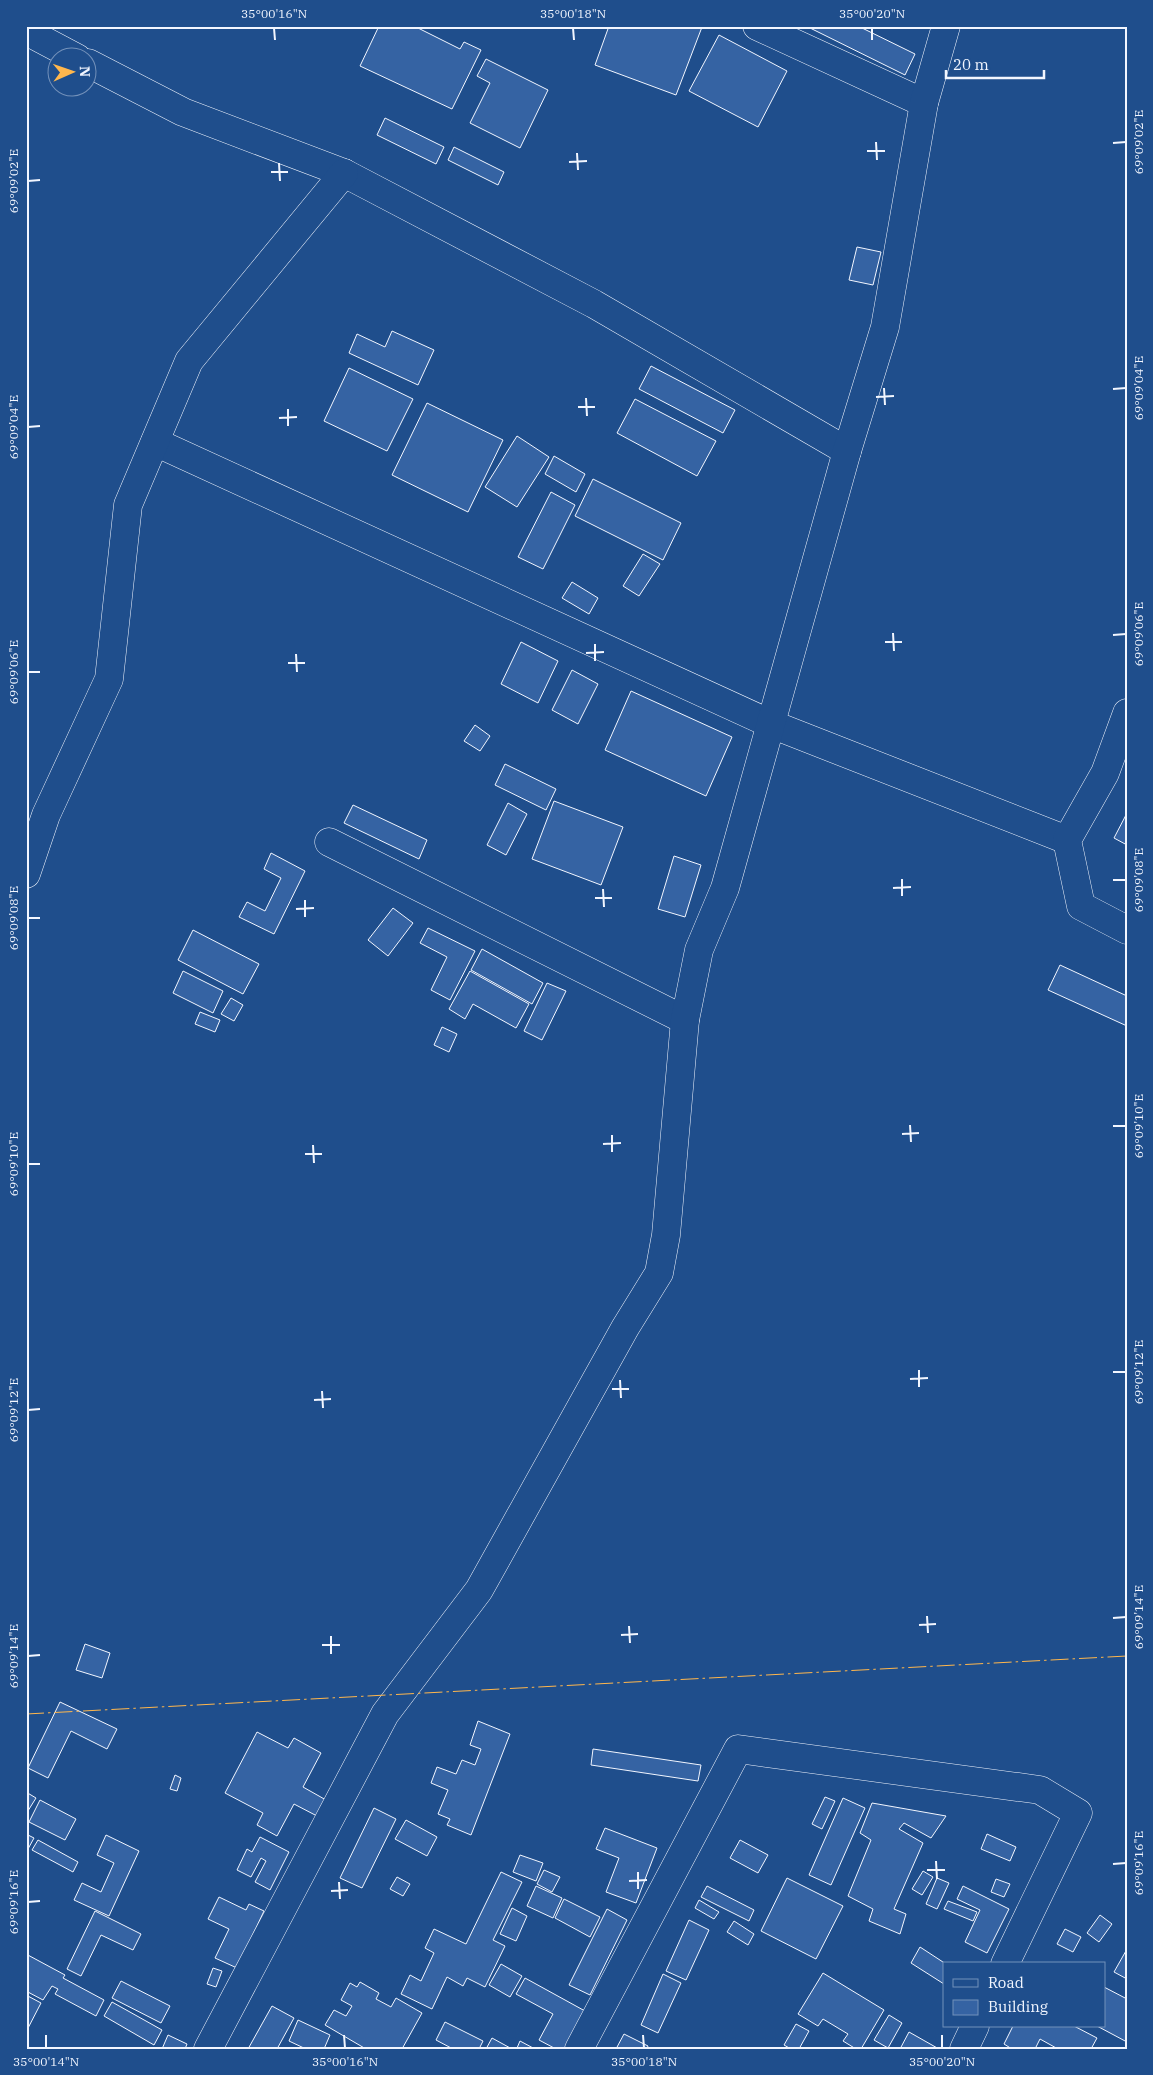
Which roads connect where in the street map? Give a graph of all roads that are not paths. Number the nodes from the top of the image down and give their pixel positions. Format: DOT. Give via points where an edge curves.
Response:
graph roads {
  1 [pos="757,26"];
  2 [pos="946,26"];
  3 [pos="26,31"];
  4 [pos="58,48"];
  5 [pos="98,68"];
  6 [pos="924,103"];
  7 [pos="344,173"];
  8 [pos="155,442"];
  9 [pos="847,452"];
  10 [pos="1127,713"];
  11 [pos="771,724"];
  12 [pos="1067,840"];
  13 [pos="330,842"];
  14 [pos="26,874"];
  15 [pos="1127,930"];
  16 [pos="685,1020"];
  17 [pos="1006,1962"];
  18 [pos="973,2028"];
  19 [pos="208,2049"];
  20 [pos="579,2049"];
  21 [pos="964,2049"];
  1 -- 6 [label="street"];
  2 -- 6 [label="street"];
  3 -- 4 [label="street"];
  5 -- 7 [label="street" via="183,112"];
  6 -- 9 [label="street" via="885,327"];
  7 -- 8 [label="street" via="190,361"];
  7 -- 9 [label="street" via="594,304"];
  8 -- 11 [label="street"];
  8 -- 14 [label="street" via="128,505 109,678 46,815"];
  9 -- 11 [label="street"];
  10 -- 12 [label="street" via="1105,772"];
  11 -- 12 [label="street"];
  11 -- 16 [label="street" via="725,888 699,950"];
  12 -- 15 [label="street" via="1081,906"];
  13 -- 16 [label="street"];
  16 -- 19 [label="street" via="666,1235 659,1273 479,1590 385,1714"];
  17 -- 20 [label="street" via="1078,1813 1040,1790 738,1749"];
  18 -- 21 [label="street"];
}
